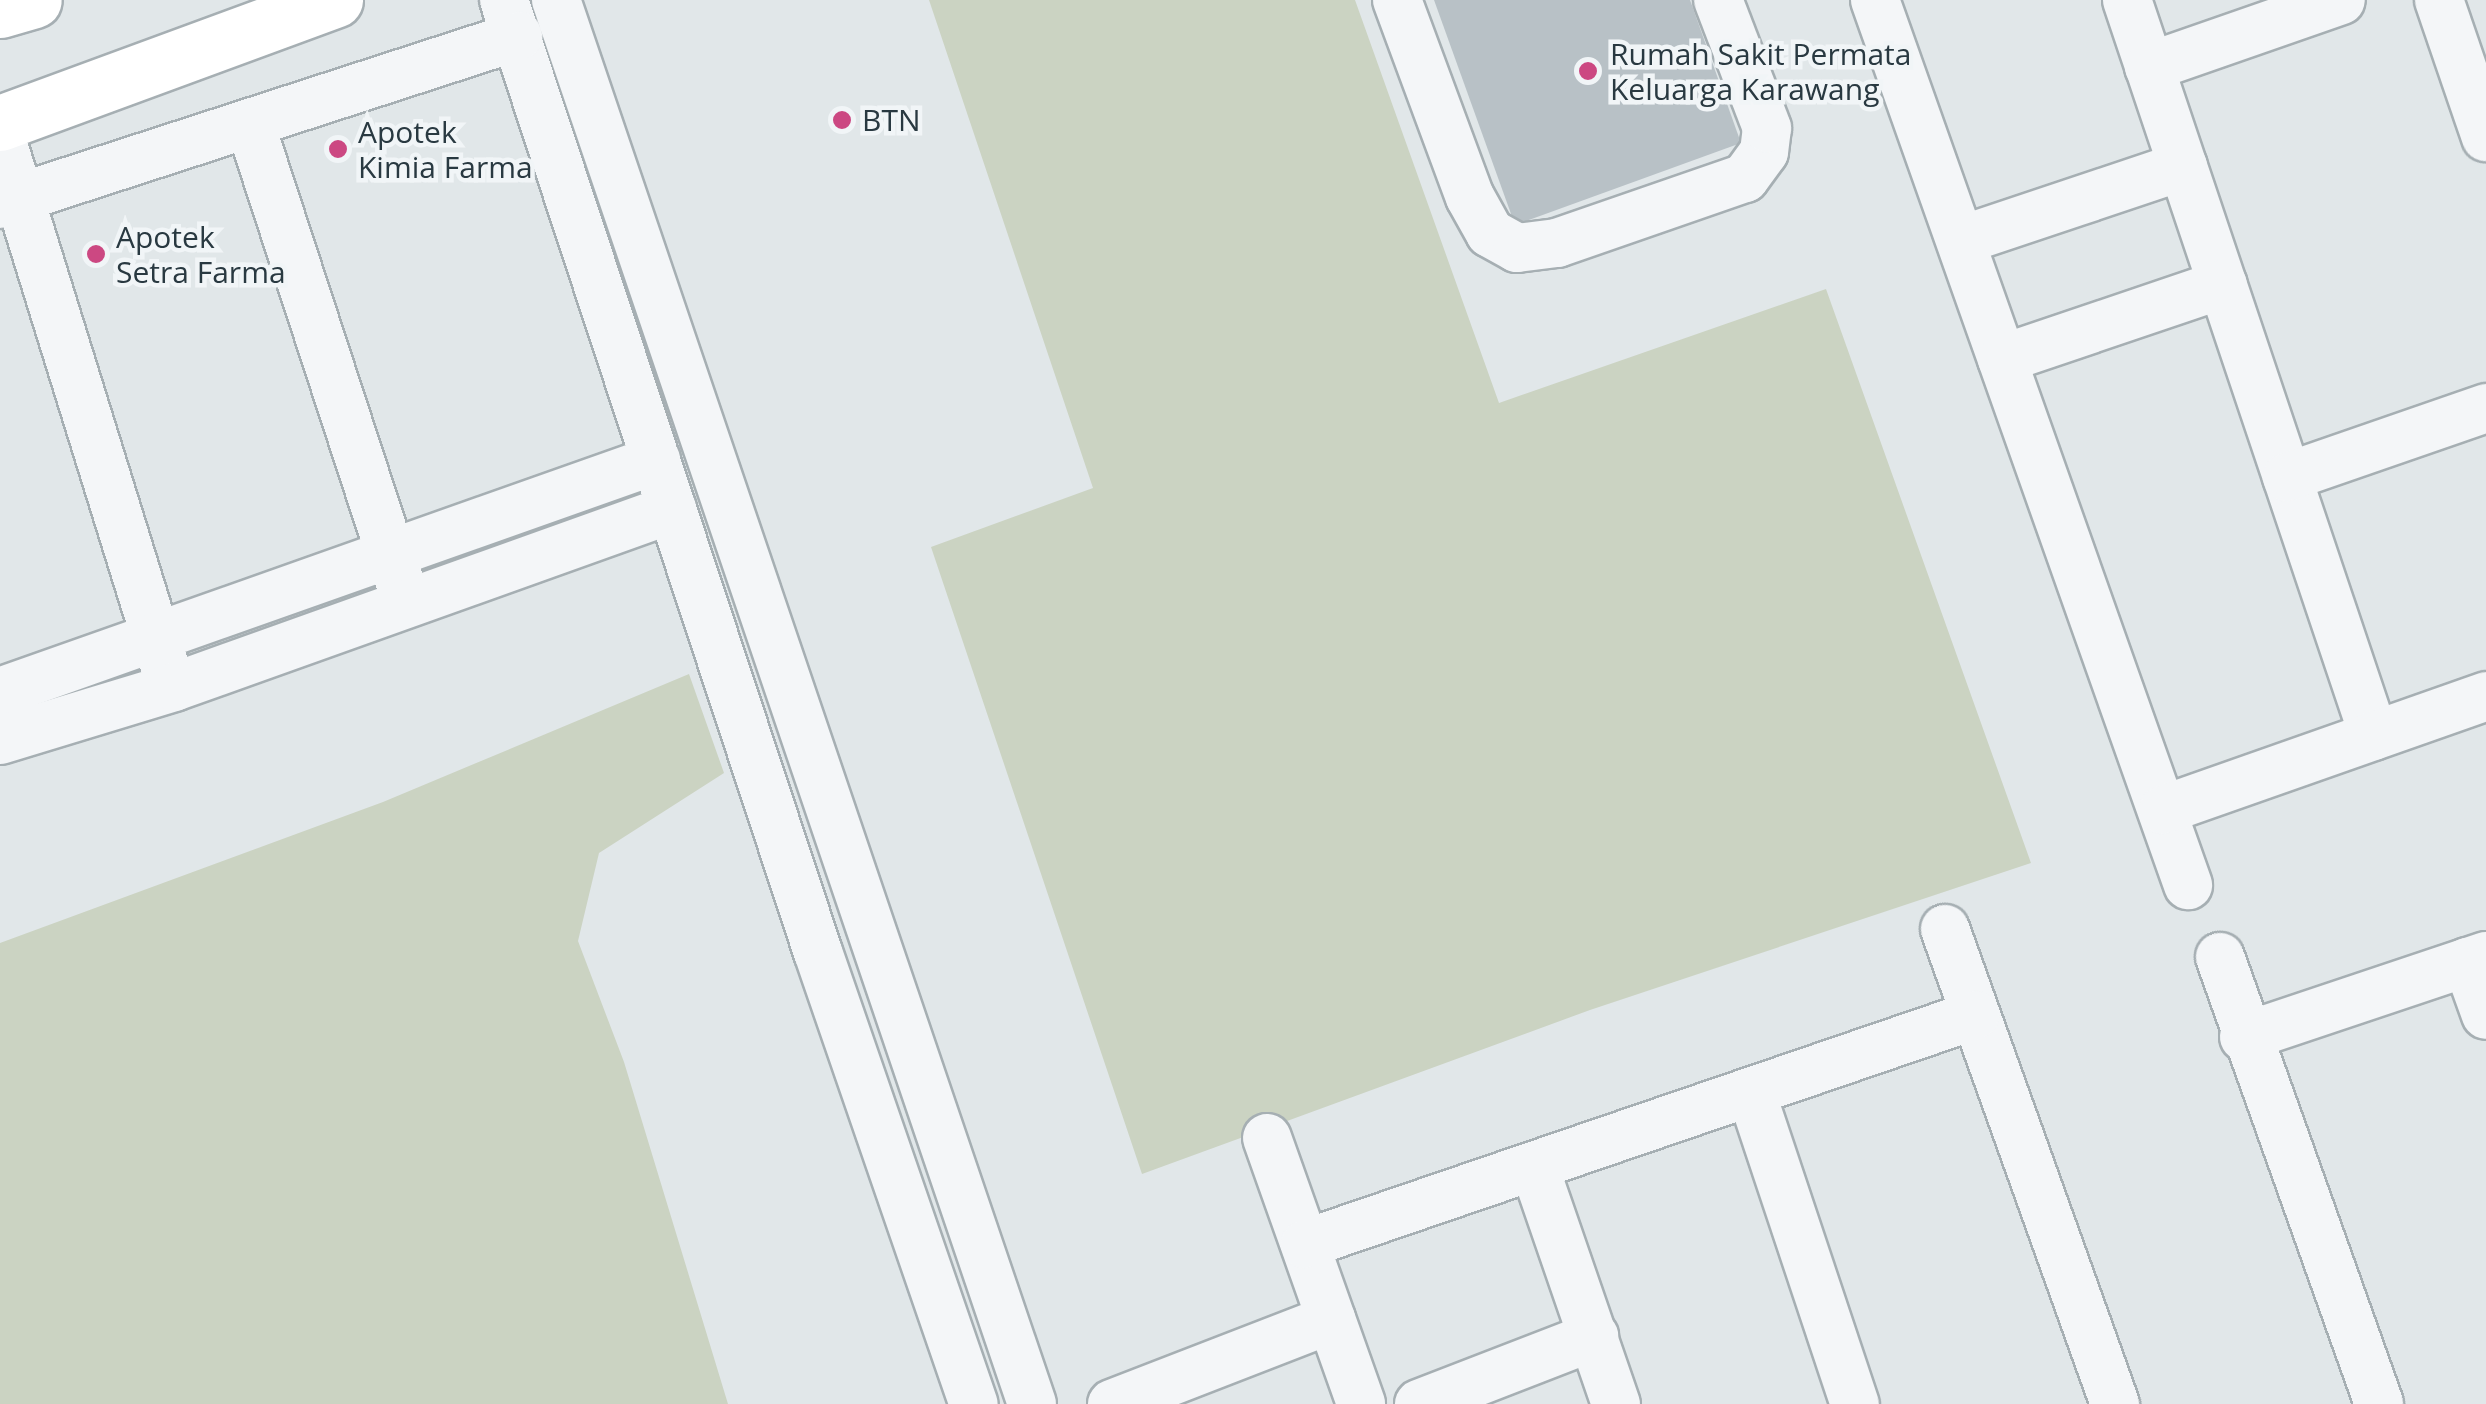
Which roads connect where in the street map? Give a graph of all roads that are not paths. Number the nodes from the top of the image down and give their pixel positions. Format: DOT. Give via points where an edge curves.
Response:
graph roads {
  1 [pos="34,0"];
  2 [pos="335,0"];
  3 [pos="556,0"];
  4 [pos="1397,0"];
  5 [pos="1718,0"];
  6 [pos="1874,0"];
  7 [pos="2127,0"];
  8 [pos="2341,0"];
  9 [pos="2439,0"];
  10 [pos="0,10"];
  11 [pos="511,18"];
  12 [pos="2150,67"];
  13 [pos="0,123"];
  14 [pos="250,124"];
  15 [pos="0,135"];
  16 [pos="2486,137"];
  17 [pos="2184,166"];
  18 [pos="10,200"];
  19 [pos="1962,240"];
  20 [pos="2222,284"];
  21 [pos="2002,359"];
  22 [pos="2486,408"];
  23 [pos="656,460"];
  24 [pos="2287,477"];
  25 [pos="672,510"];
  26 [pos="390,556"];
  27 [pos="406,601"];
  28 [pos="153,640"];
  29 [pos="174,687"];
  30 [pos="0,692"];
  31 [pos="2486,696"];
  32 [pos="2374,736"];
  33 [pos="0,740"];
  34 [pos="2163,810"];
  35 [pos="2188,885"];
  36 [pos="1945,929"];
  37 [pos="2220,957"];
  38 [pos="2477,959"];
  39 [pos="1975,1015"];
  40 [pos="2486,1015"];
  41 [pos="2244,1038"];
  42 [pos="1751,1092"];
  43 [pos="1267,1138"];
  44 [pos="1534,1166"];
  45 [pos="1305,1244"];
  46 [pos="1331,1319"];
  47 [pos="1594,1336"];
  48 [pos="974,1404"];
  49 [pos="1032,1404"];
  50 [pos="1112,1404"];
  51 [pos="1361,1404"];
  52 [pos="1419,1404"];
  53 [pos="1616,1404"];
  54 [pos="1855,1404"];
  55 [pos="2115,1404"];
  56 [pos="2378,1404"];
  1 -- 10 [label="main road"];
  2 -- 13 [label="main road"];
  3 -- 49 [label="street"];
  4 -- 5 [label="street" via="1470,198 1490,234 1517,248 1557,244 1745,178 1764,152 1767,128"];
  6 -- 19 [label="street"];
  7 -- 12 [label="street"];
  8 -- 12 [label="street"];
  9 -- 16 [label="street"];
  11 -- 14 [label="street"];
  11 -- 23 [label="street"];
  12 -- 17 [label="street"];
  14 -- 18 [label="street"];
  14 -- 26 [label="street"];
  15 -- 18 [label="street"];
  17 -- 19 [label="street"];
  17 -- 20 [label="street"];
  18 -- 28 [label="street"];
  19 -- 21 [label="street"];
  20 -- 21 [label="street"];
  20 -- 24 [label="street"];
  21 -- 34 [label="street"];
  22 -- 24 [label="street"];
  23 -- 25 [label="street"];
  23 -- 26 [label="street"];
  24 -- 32 [label="street"];
  25 -- 27 [label="street"];
  25 -- 48 [label="street"];
  26 -- 27 [label="street"];
  26 -- 28 [label="street"];
  27 -- 29 [label="street"];
  28 -- 29 [label="street"];
  28 -- 30 [label="street"];
  29 -- 33 [label="street"];
  31 -- 32 [label="street"];
  32 -- 34 [label="street"];
  34 -- 35 [label="street"];
  36 -- 39 [label="street"];
  37 -- 41 [label="street"];
  38 -- 40 [label="street"];
  38 -- 41 [label="street"];
  39 -- 42 [label="street"];
  39 -- 55 [label="street"];
  41 -- 56 [label="street"];
  42 -- 44 [label="street"];
  42 -- 54 [label="street"];
  43 -- 45 [label="street"];
  44 -- 45 [label="street"];
  44 -- 47 [label="street"];
  45 -- 46 [label="street"];
  46 -- 50 [label="street"];
  46 -- 51 [label="street"];
  47 -- 52 [label="street"];
  47 -- 53 [label="street"];
}
